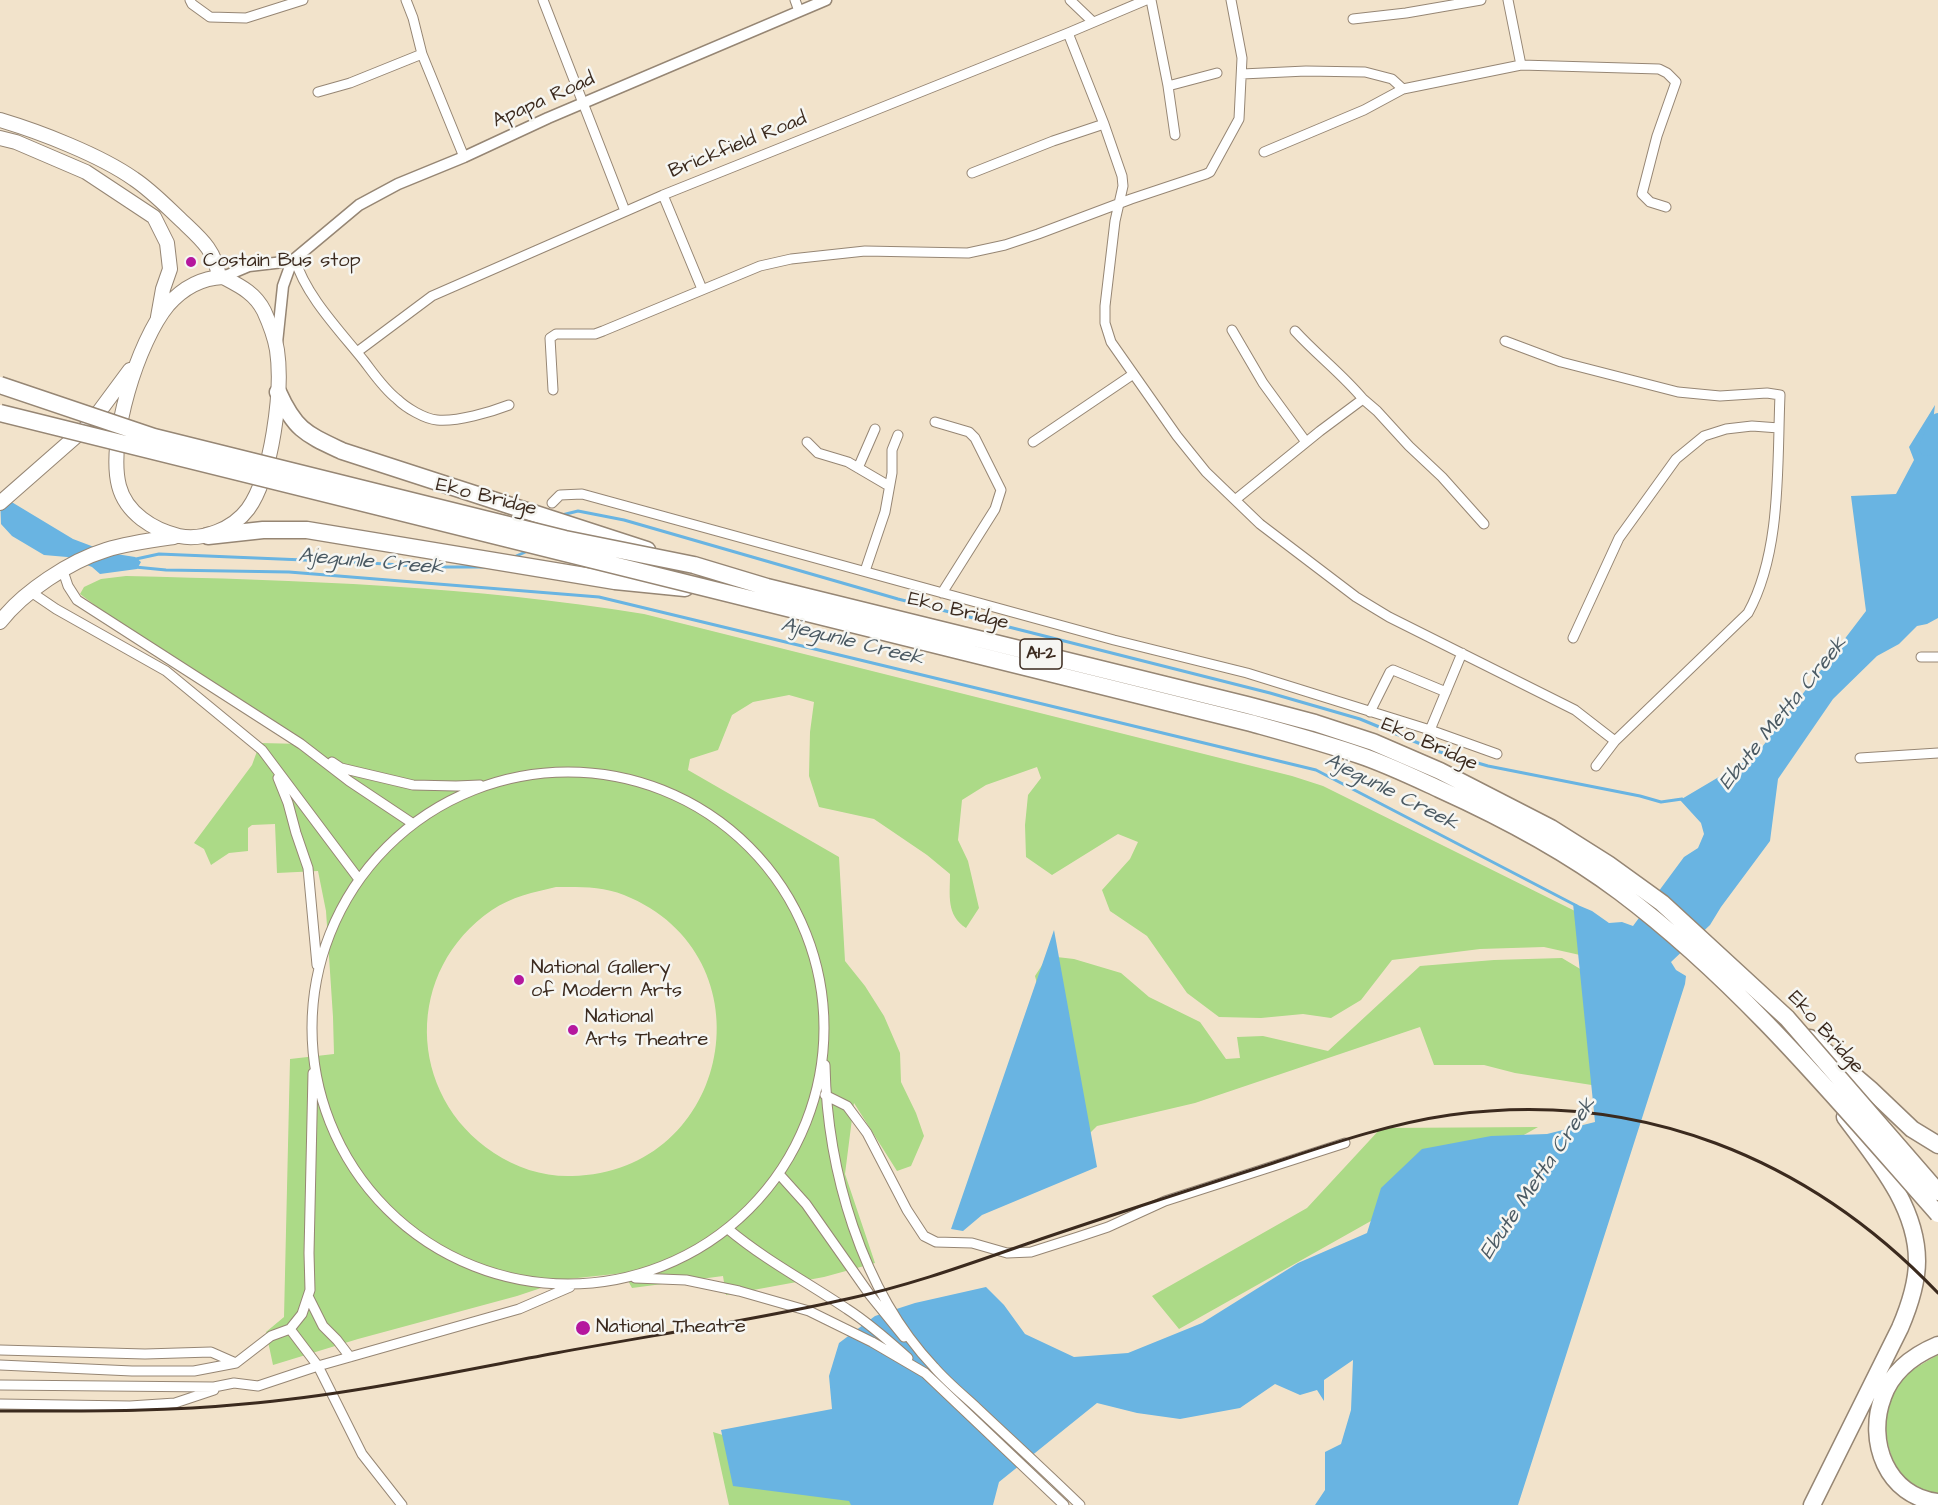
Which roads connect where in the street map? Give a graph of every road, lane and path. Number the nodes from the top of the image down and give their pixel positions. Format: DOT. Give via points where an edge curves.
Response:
graph roads {
  1 [pos="190,0"];
  2 [pos="303,0"];
  3 [pos="406,0"];
  4 [pos="543,0"];
  5 [pos="795,0"];
  6 [pos="826,0"];
  7 [pos="1070,0"];
  8 [pos="1146,0"];
  9 [pos="1151,0"];
  10 [pos="1231,0"];
  11 [pos="1481,0"];
  12 [pos="1508,0"];
  13 [pos="799,11"];
  14 [pos="1353,19"];
  15 [pos="1093,22"];
  16 [pos="1068,33"];
  17 [pos="422,54"];
  18 [pos="1521,65"];
  19 [pos="1217,73"];
  20 [pos="1242,74"];
  21 [pos="1168,86"];
  22 [pos="1402,89"];
  23 [pos="318,92"];
  24 [pos="582,105"];
  25 [pos="0,120"];
  26 [pos="1104,124"];
  27 [pos="1174,135"];
  28 [pos="0,138"];
  29 [pos="1264,152"];
  30 [pos="464,157"];
  31 [pos="972,173"];
  32 [pos="663,195"];
  33 [pos="1118,204"];
  34 [pos="1666,207"];
  35 [pos="625,211"];
  36 [pos="293,260"];
  37 [pos="221,277"];
  38 [pos="702,289"];
  39 [pos="156,324"];
  40 [pos="1232,330"];
  41 [pos="1295,331"];
  42 [pos="1505,341"];
  43 [pos="277,349"];
  44 [pos="357,352"];
  45 [pos="141,356"];
  46 [pos="1132,375"];
  47 [pos="0,385"];
  48 [pos="553,390"];
  49 [pos="279,392"];
  50 [pos="1363,399"];
  51 [pos="509,405"];
  52 [pos="0,413"];
  53 [pos="935,422"];
  54 [pos="1779,428"];
  55 [pos="876,429"];
  56 [pos="898,435"];
  57 [pos="807,442"];
  58 [pos="1033,442"];
  59 [pos="1306,442"];
  60 [pos="858,468"];
  61 [pos="889,486"];
  62 [pos="4,499"];
  63 [pos="1235,500"];
  64 [pos="552,503"];
  65 [pos="1484,524"];
  66 [pos="181,536"];
  67 [pos="208,536"];
  68 [pos="694,565"];
  69 [pos="63,571"];
  70 [pos="865,572"];
  71 [pos="31,592"];
  72 [pos="718,592"];
  73 [pos="942,593"];
  74 [pos="0,622"];
  75 [pos="130,633"];
  76 [pos="1573,638"];
  77 [pos="122,644"];
  78 [pos="1462,653"];
  79 [pos="1921,657"];
  80 [pos="1938,657"];
  81 [pos="1446,692"];
  82 [pos="1370,712"];
  83 [pos="1430,730"];
  84 [pos="1615,741"];
  85 [pos="301,744"];
  86 [pos="1938,753"];
  87 [pos="1497,754"];
  88 [pos="1860,758"];
  89 [pos="272,764"];
  90 [pos="1596,766"];
  91 [pos="488,784"];
  92 [pos="412,823"];
  93 [pos="358,878"];
  94 [pos="317,971"];
  95 [pos="1786,1018"];
  96 [pos="825,1050"];
  97 [pos="313,1067"];
  98 [pos="1809,1068"];
  99 [pos="825,1095"];
  100 [pos="1345,1143"];
  101 [pos="1938,1145"];
  102 [pos="779,1174"];
  103 [pos="1938,1192"];
  104 [pos="1938,1214"];
  105 [pos="728,1229"];
  106 [pos="626,1278"];
  107 [pos="572,1286"];
  108 [pos="309,1298"];
  109 [pos="291,1329"];
  110 [pos="1938,1345"];
  111 [pos="0,1350"];
  112 [pos="350,1357"];
  113 [pos="236,1363"];
  114 [pos="0,1365"];
  115 [pos="318,1366"];
  116 [pos="933,1367"];
  117 [pos="925,1373"];
  118 [pos="234,1383"];
  119 [pos="0,1385"];
  120 [pos="0,1404"];
  121 [pos="1938,1502"];
  122 [pos="1813,1503"];
  123 [pos="402,1505"];
  124 [pos="1064,1505"];
  125 [pos="1080,1505"];
  1 -- 2 [label="street" via="210,17 246,18"];
  3 -- 17 [label="street"];
  4 -- 24 [label="street"];
  5 -- 13 [label="street"];
  6 -- 13 [label="street, Apapa Road"];
  7 -- 15 [label="street"];
  8 -- 15 [label="street, Brickfield Road"];
  9 -- 21 [label="street"];
  10 -- 20 [label="street"];
  11 -- 14 [label="street"];
  12 -- 18 [label="street"];
  13 -- 24 [label="street, Apapa Road"];
  15 -- 16 [label="street, Brickfield Road"];
  16 -- 26 [label="street"];
  16 -- 32 [label="street, Brickfield Road"];
  17 -- 23 [label="street"];
  17 -- 30 [label="street"];
  18 -- 22 [label="street"];
  18 -- 34 [label="street" via="1659,69 1675,79 1642,194 1650,202"];
  19 -- 21 [label="street"];
  20 -- 22 [label="street" via="1365,72 1392,79"];
  20 -- 33 [label="street" via="1239,119 1210,172"];
  21 -- 27 [label="street"];
  22 -- 29 [label="street" via="1364,110"];
  24 -- 30 [label="street, Apapa Road"];
  24 -- 35 [label="street"];
  25 -- 37 [label="main road" via="99,158 135,179 207,245"];
  26 -- 31 [label="street"];
  26 -- 33 [label="street" via="1120,168 1123,186"];
  28 -- 39 [label="main road" via="86,172 154,217 167,243 170,269"];
  30 -- 36 [label="street, Apapa Road" via="363,202"];
  32 -- 35 [label="street, Brickfield Road"];
  32 -- 38 [label="street"];
  33 -- 38 [label="street" via="1005,245 977,251 865,251 791,259 760,266"];
  33 -- 46 [label="street" via="1105,323 1111,342"];
  35 -- 44 [label="street, Brickfield Road" via="432,296"];
  36 -- 37 [label="street" via="249,266"];
  36 -- 43 [label="street, Apapa Road" via="283,286"];
  36 -- 44 [label="street" via="316,299"];
  37 -- 39 [label="main road" via="197,282 180,293"];
  37 -- 43 [label="main road" via="245,288 255,298 264,311"];
  38 -- 48 [label="street" via="595,334 552,335"];
  39 -- 45 [label="main road"];
  40 -- 59 [label="street" via="1263,383"];
  41 -- 50 [label="street"];
  42 -- 54 [label="street" via="1562,362 1678,392 1780,395"];
  43 -- 49 [label="main road"];
  44 -- 51 [label="street" via="398,400 436,420"];
  45 -- 62 [label="main road" via="90,424"];
  45 -- 66 [label="main road" via="130,378 121,417 116,465 119,487 140,518 156,529"];
  46 -- 58 [label="street"];
  46 -- 63 [label="street" via="1206,472"];
  47 -- 68 [label="highway, Eko Bridge / A1-2, bridge" via="154,437 554,536"];
  49 -- 67 [label="main road" via="259,488 248,510"];
  49 -- 68 [label="highway, bridge" via="296,424 342,451"];
  50 -- 59 [label="street"];
  50 -- 65 [label="street"];
  52 -- 72 [label="highway, Eko Bridge / A1-2, bridge"];
  53 -- 73 [label="street" via="969,432 975,438 1000,490 995,509"];
  54 -- 76 [label="street" via="1752,426 1704,436 1676,459 1619,538"];
  54 -- 84 [label="street" via="1775,523 1748,613"];
  55 -- 60 [label="street"];
  56 -- 61 [label="street" via="892,450"];
  57 -- 60 [label="street" via="818,453"];
  59 -- 63 [label="street"];
  60 -- 61 [label="street"];
  61 -- 70 [label="street" via="885,512"];
  63 -- 78 [label="street" via="1260,524 1356,597"];
  64 -- 70 [label="street" via="560,495 582,494"];
  66 -- 67 [label="main road"];
  66 -- 69 [label="main road" via="106,550"];
  67 -- 72 [label="highway, bridge" via="307,530 615,581"];
  68 -- 95 [label="highway, Eko Bridge / A1-2, bridge" via="767,587 1247,705 1373,742 1501,801 1608,864 1662,903"];
  69 -- 71 [label="main road"];
  69 -- 75 [label="street" via="76,600"];
  70 -- 73 [label="street"];
  71 -- 74 [label="main road"];
  71 -- 77 [label="street"];
  72 -- 98 [label="highway, Eko Bridge / A1-2, bridge" via="1251,723 1360,755 1407,774 1518,827 1618,890 1678,938"];
  73 -- 82 [label="street" via="1247,673"];
  75 -- 77 [label="street"];
  75 -- 85 [label="street"];
  77 -- 89 [label="street" via="166,671 262,750"];
  78 -- 81 [label="street"];
  78 -- 84 [label="street" via="1575,710"];
  79 -- 80 [label="street"];
  81 -- 82 [label="street" via="1394,670"];
  81 -- 83 [label="street"];
  82 -- 83 [label="street"];
  83 -- 87 [label="street"];
  84 -- 90 [label="street"];
  85 -- 91 [label="street" via="341,768 389,780 413,785"];
  85 -- 92 [label="street"];
  86 -- 88 [label="street"];
  89 -- 93 [label="street"];
  89 -- 94 [label="street" via="308,868"];
  91 -- 92 [label="street"];
  91 -- 96 [label="street" via="536,774 584,772 632,779 707,811 757,853 793,901 814,952 824,1000"];
  92 -- 93 [label="street"];
  93 -- 94 [label="street" via="333,924"];
  94 -- 97 [label="street" via="311,1007"];
  95 -- 101 [label="highway, bridge" via="1912,1129"];
  95 -- 103 [label="highway, Eko Bridge / A1-2, bridge"];
  96 -- 99 [label="street"];
  96 -- 102 [label="street" via="810,1115"];
  97 -- 107 [label="street" via="343,1146 395,1219 450,1256 513,1279"];
  97 -- 108 [label="street"];
  98 -- 104 [label="highway, Eko Bridge / A1-2, bridge"];
  98 -- 122 [label="highway, bridge" via="1899,1196 1917,1261 1910,1305"];
  99 -- 100 [label="street" via="847,1106 867,1133 924,1236 936,1242 972,1243 1007,1252 1031,1252 1069,1240 1165,1201"];
  99 -- 116 [label="street" via="834,1162 867,1262 905,1330"];
  102 -- 105 [label="street"];
  102 -- 116 [label="street" via="819,1221 870,1295"];
  105 -- 106 [label="street" via="696,1250"];
  105 -- 117 [label="street" via="753,1250 849,1310"];
  106 -- 107 [label="street"];
  106 -- 117 [label="street" via="686,1280 809,1311"];
  107 -- 112 [label="street" via="519,1309"];
  108 -- 109 [label="street"];
  108 -- 112 [label="street" via="323,1326"];
  109 -- 113 [label="street" via="271,1336"];
  109 -- 115 [label="street"];
  110 -- 121 [label="highway" via="1904,1365 1883,1396 1878,1413 1885,1466 1907,1492"];
  111 -- 113 [label="street" via="211,1352"];
  112 -- 115 [label="street"];
  113 -- 114 [label="street" via="194,1371"];
  115 -- 118 [label="street" via="258,1386"];
  115 -- 123 [label="street" via="362,1454"];
  116 -- 125 [label="street"];
  117 -- 124 [label="street"];
  118 -- 119 [label="street" via="214,1387 131,1388"];
  118 -- 120 [label="street" via="175,1403"];
}
